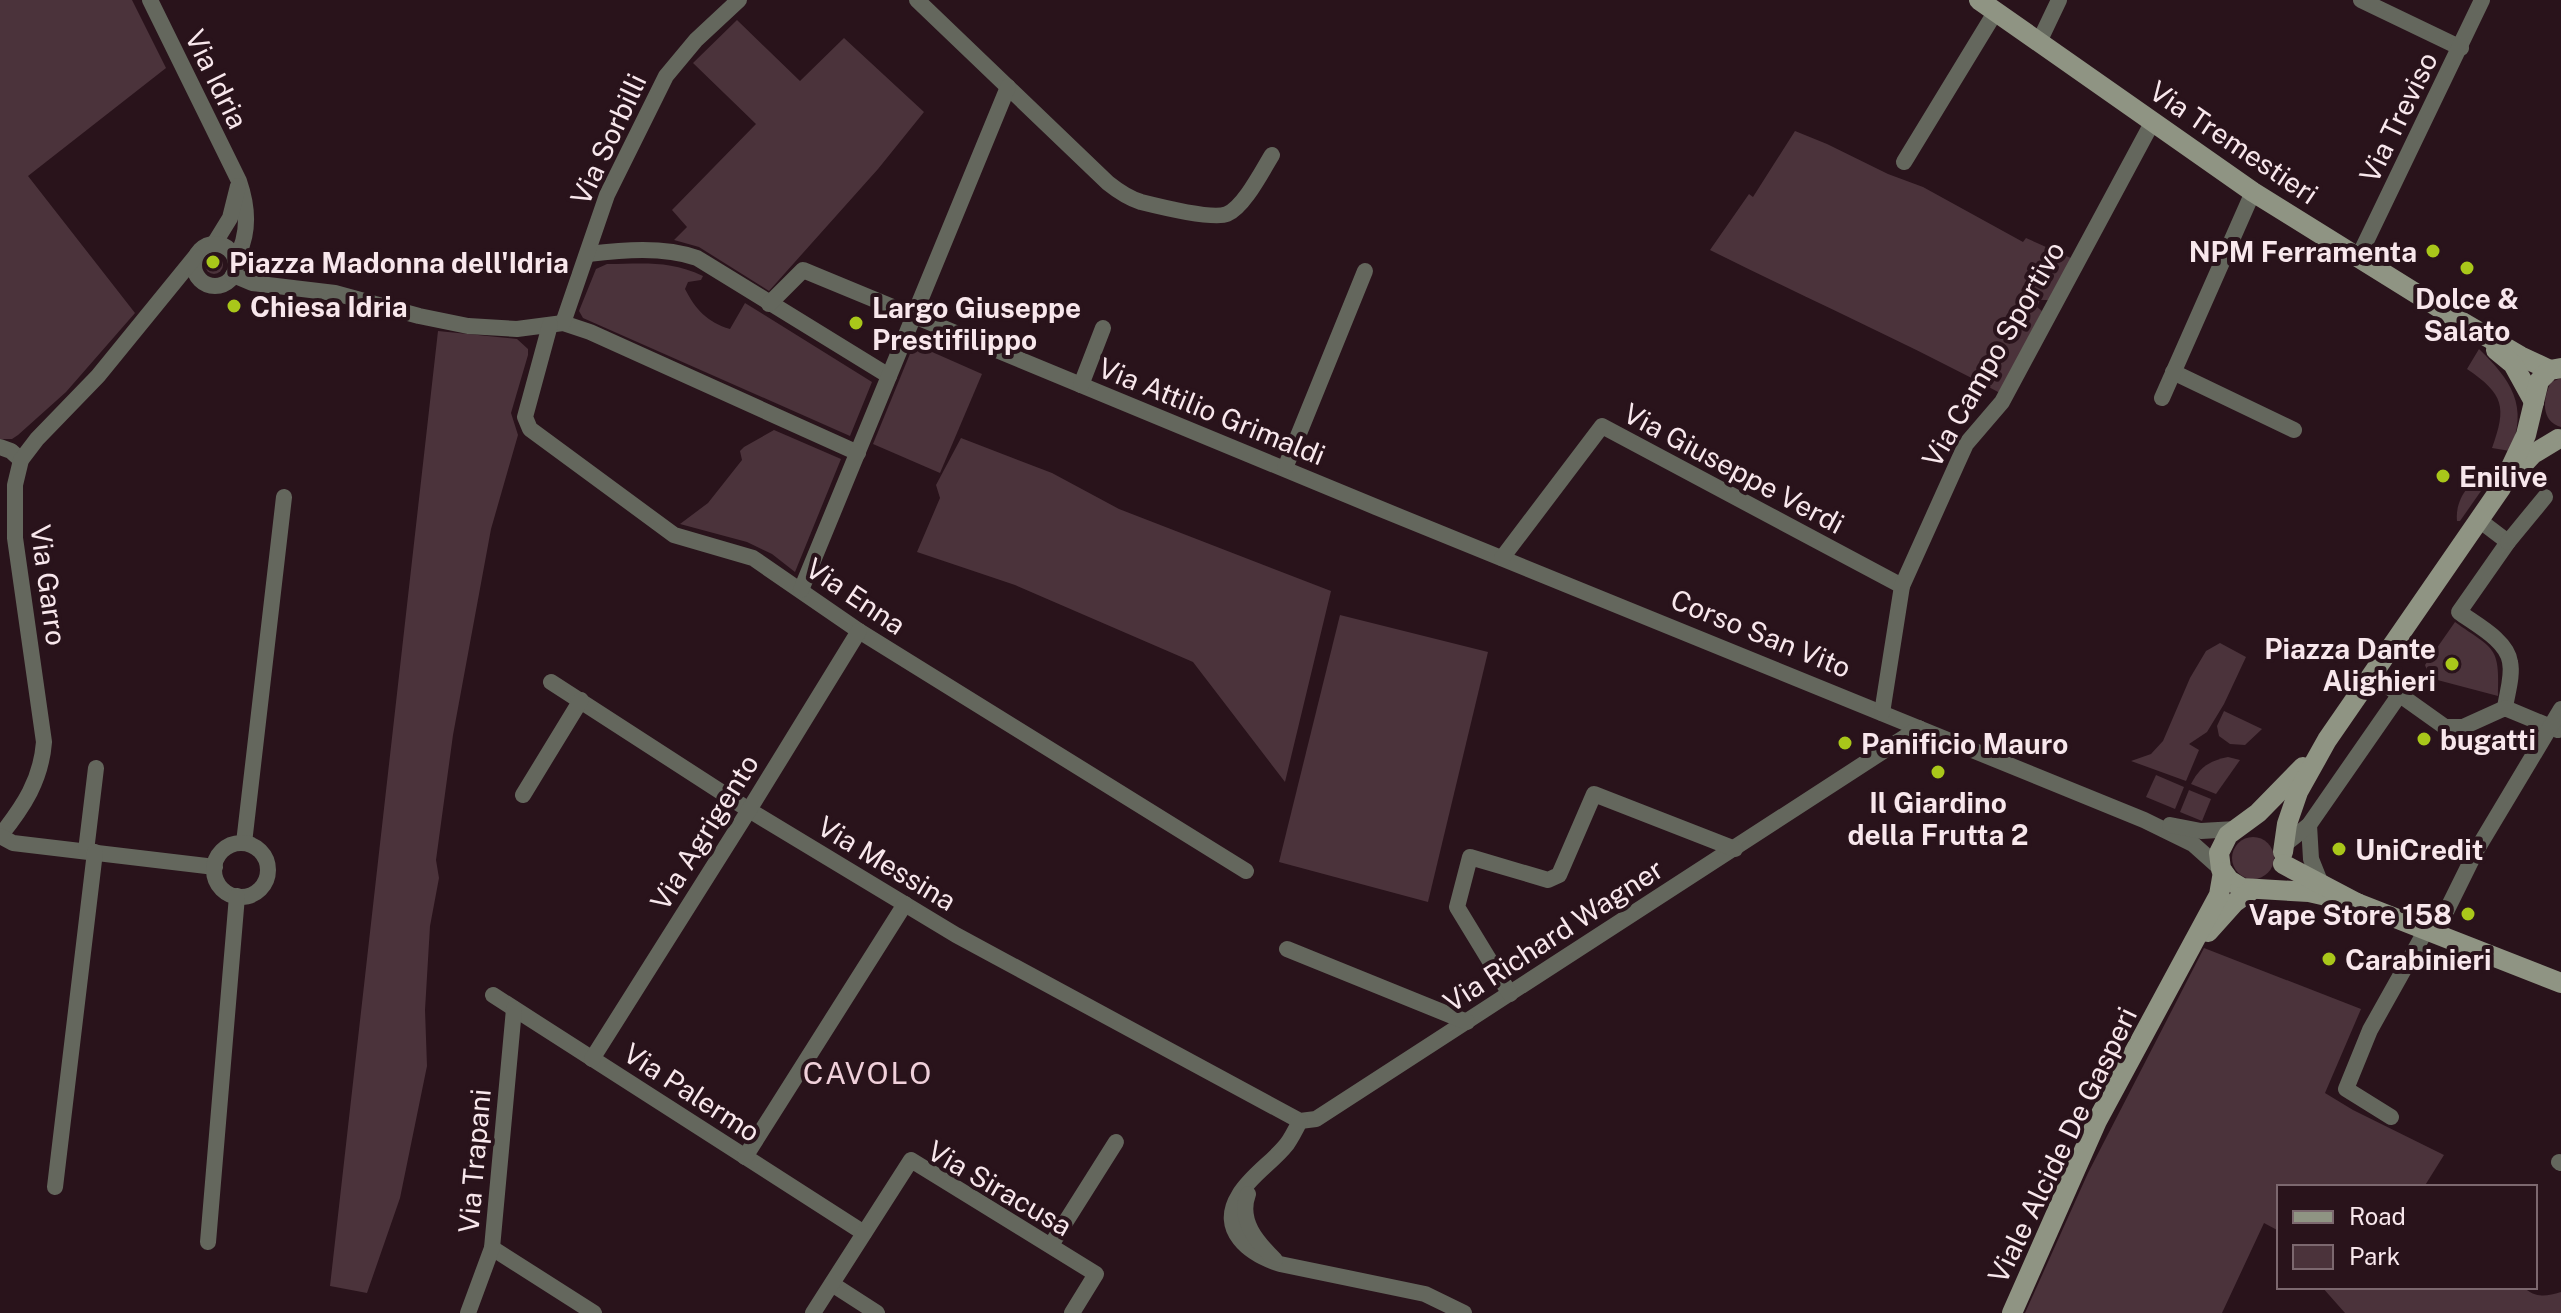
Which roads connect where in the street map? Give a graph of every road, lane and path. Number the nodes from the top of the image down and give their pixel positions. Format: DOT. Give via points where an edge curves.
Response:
graph roads {
  1 [pos="150,0"];
  2 [pos="739,0"];
  3 [pos="917,0"];
  4 [pos="2059,0"];
  5 [pos="2361,0"];
  6 [pos="2482,0"];
  7 [pos="1988,6"];
  8 [pos="2039,42"];
  9 [pos="2461,48"];
  10 [pos="1008,87"];
  11 [pos="2152,123"];
  12 [pos="1272,155"];
  13 [pos="1904,162"];
  14 [pos="239,181"];
  15 [pos="2253,192"];
  16 [pos="214,244"];
  17 [pos="588,254"];
  18 [pos="2359,256"];
  19 [pos="195,257"];
  20 [pos="234,268"];
  21 [pos="1365,271"];
  22 [pos="203,282"];
  23 [pos="769,304"];
  24 [pos="914,317"];
  25 [pos="2462,322"];
  26 [pos="556,324"];
  27 [pos="140,327"];
  28 [pos="1103,328"];
  29 [pos="2556,369"];
  30 [pos="2173,372"];
  31 [pos="889,376"];
  32 [pos="1081,385"];
  33 [pos="2162,398"];
  34 [pos="2534,407"];
  35 [pos="2294,430"];
  36 [pos="2560,439"];
  37 [pos="0,447"];
  38 [pos="858,453"];
  39 [pos="21,460"];
  40 [pos="1285,468"];
  41 [pos="2501,488"];
  42 [pos="284,497"];
  43 [pos="2545,497"];
  44 [pos="1356,499"];
  45 [pos="2479,520"];
  46 [pos="2508,542"];
  47 [pos="1502,558"];
  48 [pos="1902,586"];
  49 [pos="801,590"];
  50 [pos="859,631"];
  51 [pos="2372,675"];
  52 [pos="551,682"];
  53 [pos="2400,694"];
  54 [pos="581,700"];
  55 [pos="2561,709"];
  56 [pos="2511,710"];
  57 [pos="1882,713"];
  58 [pos="1919,728"];
  59 [pos="2556,729"];
  60 [pos="2327,740"];
  61 [pos="96,768"];
  62 [pos="523,795"];
  63 [pos="749,810"];
  64 [pos="2144,820"];
  65 [pos="2309,825"];
  66 [pos="2239,828"];
  67 [pos="0,836"];
  68 [pos="244,843"];
  69 [pos="1735,849"];
  70 [pos="90,851"];
  71 [pos="2283,853"];
  72 [pos="215,867"];
  73 [pos="2222,870"];
  74 [pos="1246,871"];
  75 [pos="2321,884"];
  76 [pos="2256,889"];
  77 [pos="237,896"];
  78 [pos="2357,903"];
  79 [pos="905,904"];
  80 [pos="2430,932"];
  81 [pos="1287,949"];
  82 [pos="2185,960"];
  83 [pos="2561,983"];
  84 [pos="1510,994"];
  85 [pos="493,995"];
  86 [pos="514,1009"];
  87 [pos="1467,1022"];
  88 [pos="592,1059"];
  89 [pos="2391,1117"];
  90 [pos="1300,1121"];
  91 [pos="1116,1142"];
  92 [pos="745,1157"];
  93 [pos="55,1187"];
  94 [pos="864,1233"];
  95 [pos="208,1242"];
  96 [pos="1051,1245"];
  97 [pos="492,1248"];
  98 [pos="832,1284"];
  99 [pos="468,1313"];
  100 [pos="594,1313"];
  101 [pos="813,1313"];
  102 [pos="877,1313"];
  103 [pos="1072,1313"];
  104 [pos="1464,1313"];
  105 [pos="2012,1313"];
  1 -- 14 [label="street, Via Idria"];
  2 -- 17 [label="street, Via Sorbilli" via="666,76 607,195"];
  3 -- 10 [label="street"];
  4 -- 8 [label="street"];
  5 -- 9 [label="street"];
  6 -- 9 [label="street, Via Treviso"];
  7 -- 8 [label="main road, Via Tremestieri"];
  7 -- 13 [label="street"];
  8 -- 11 [label="main road, Via Tremestieri"];
  9 -- 18 [label="street, Via Treviso"];
  10 -- 12 [label="street" via="1108,183 1139,201 1225,216 1237,208"];
  10 -- 24 [label="street"];
  11 -- 15 [label="main road, Via Tremestieri"];
  11 -- 48 [label="street, Via Campo Sportivo" via="2002,402 1966,444"];
  14 -- 16 [label="street" via="235,206"];
  14 -- 20 [label="street, Via Idria" via="245,238"];
  15 -- 18 [label="main road, Via Tremestieri"];
  15 -- 30 [label="street"];
  16 -- 19 [label="street"];
  16 -- 20 [label="street" via="227,248"];
  17 -- 23 [label="street" via="682,253"];
  17 -- 26 [label="street, Via Sorbilli"];
  18 -- 25 [label="main road, Via Tremestieri"];
  19 -- 22 [label="street" via="195,271"];
  19 -- 27 [label="street"];
  20 -- 22 [label="street" via="222,284"];
  20 -- 26 [label="street" via="252,283 335,293 468,326 517,329"];
  21 -- 40 [label="street"];
  22 -- 27 [label="street" via="178,292"];
  23 -- 24 [label="street, Via Attilio Grimaldi" via="803,270"];
  23 -- 31 [label="street"];
  24 -- 31 [label="street"];
  24 -- 32 [label="street, Via Attilio Grimaldi"];
  25 -- 29 [label="main road" via="2520,356"];
  25 -- 34 [label="main road" via="2513,364"];
  26 -- 38 [label="street" via="590,332"];
  26 -- 49 [label="street, Via Enna" via="525,417 530,429 674,535 753,558"];
  27 -- 39 [label="street"];
  28 -- 32 [label="street"];
  29 -- 34 [label="main road" via="2539,381"];
  30 -- 33 [label="street"];
  30 -- 35 [label="street"];
  31 -- 38 [label="street"];
  32 -- 40 [label="street, Via Attilio Grimaldi"];
  34 -- 36 [label="main road" via="2544,430"];
  34 -- 41 [label="main road"];
  36 -- 41 [label="main road" via="2533,454"];
  37 -- 39 [label="street"];
  38 -- 49 [label="street"];
  39 -- 67 [label="street, Via Garro" via="15,485 15,538 43,761 33,788"];
  40 -- 44 [label="street, Via Attilio Grimaldi"];
  41 -- 45 [label="main road"];
  42 -- 68 [label="street"];
  43 -- 46 [label="street"];
  44 -- 47 [label="street, Corso San Vito"];
  45 -- 46 [label="street"];
  45 -- 51 [label="main road"];
  46 -- 56 [label="street" via="2459,612 2510,658"];
  47 -- 48 [label="street, Via Giuseppe Verdi" via="1602,426"];
  47 -- 57 [label="street, Corso San Vito"];
  48 -- 57 [label="street, Via Campo Sportivo"];
  49 -- 50 [label="street, Via Enna"];
  50 -- 63 [label="street, Via Agrigento"];
  50 -- 74 [label="street, Via Enna"];
  51 -- 53 [label="street"];
  51 -- 60 [label="main road"];
  52 -- 54 [label="street, Via Messina"];
  53 -- 56 [label="street" via="2445,727 2463,727"];
  53 -- 65 [label="street"];
  54 -- 62 [label="street"];
  54 -- 63 [label="street, Via Messina"];
  55 -- 59 [label="street"];
  56 -- 59 [label="street"];
  57 -- 58 [label="street, Corso San Vito"];
  58 -- 64 [label="street, Corso San Vito"];
  58 -- 69 [label="street, Via Richard Wagner"];
  59 -- 80 [label="street"];
  60 -- 66 [label="main road" via="2286,787"];
  60 -- 71 [label="main road" via="2298,792"];
  61 -- 70 [label="street"];
  63 -- 79 [label="street, Via Messina"];
  63 -- 88 [label="street, Via Agrigento"];
  64 -- 66 [label="street" via="2201,831"];
  64 -- 73 [label="street" via="2193,844"];
  65 -- 71 [label="street"];
  65 -- 75 [label="street" via="2311,859"];
  66 -- 71 [label="main road" via="2268,830"];
  66 -- 73 [label="main road" via="2222,844"];
  67 -- 70 [label="street" via="13,843"];
  68 -- 72 [label="street" via="224,849"];
  68 -- 77 [label="street" via="261,851 268,873 255,893"];
  69 -- 84 [label="street, Via Richard Wagner"];
  69 -- 84 [label="street" via="1594,794 1559,875 1548,880 1470,857 1457,907"];
  70 -- 72 [label="street"];
  70 -- 93 [label="street"];
  71 -- 75 [label="main road"];
  71 -- 76 [label="main road" via="2274,881"];
  72 -- 77 [label="street" via="220,886"];
  73 -- 76 [label="main road" via="2233,884"];
  73 -- 82 [label="main road" via="2219,895"];
  75 -- 78 [label="main road"];
  76 -- 78 [label="main road" via="2309,892"];
  76 -- 82 [label="main road" via="2234,903"];
  77 -- 95 [label="street"];
  78 -- 80 [label="main road"];
  79 -- 90 [label="street, Via Messina"];
  79 -- 92 [label="street"];
  80 -- 83 [label="main road"];
  80 -- 89 [label="street" via="2370,1030 2346,1089"];
  81 -- 87 [label="street"];
  82 -- 105 [label="main road, Viale Alcide De Gasperi" via="2097,1121"];
  84 -- 87 [label="street, Via Richard Wagner"];
  85 -- 86 [label="street, Via Palermo"];
  86 -- 88 [label="street, Via Palermo"];
  86 -- 97 [label="street, Via Trapani"];
  87 -- 90 [label="street, Via Richard Wagner" via="1316,1119"];
  88 -- 92 [label="street, Via Palermo"];
  90 -- 104 [label="street" via="1287,1145 1239,1194 1232,1222 1237,1237 1258,1257 1425,1294"];
  91 -- 96 [label="street"];
  92 -- 94 [label="street, Via Palermo"];
  94 -- 96 [label="street, Via Siracusa" via="911,1160"];
  94 -- 98 [label="street, Via Siracusa"];
  96 -- 103 [label="street, Via Siracusa" via="1096,1274"];
  97 -- 99 [label="street, Via Trapani"];
  97 -- 100 [label="street"];
  98 -- 101 [label="street, Via Siracusa"];
  98 -- 102 [label="street"];
}
